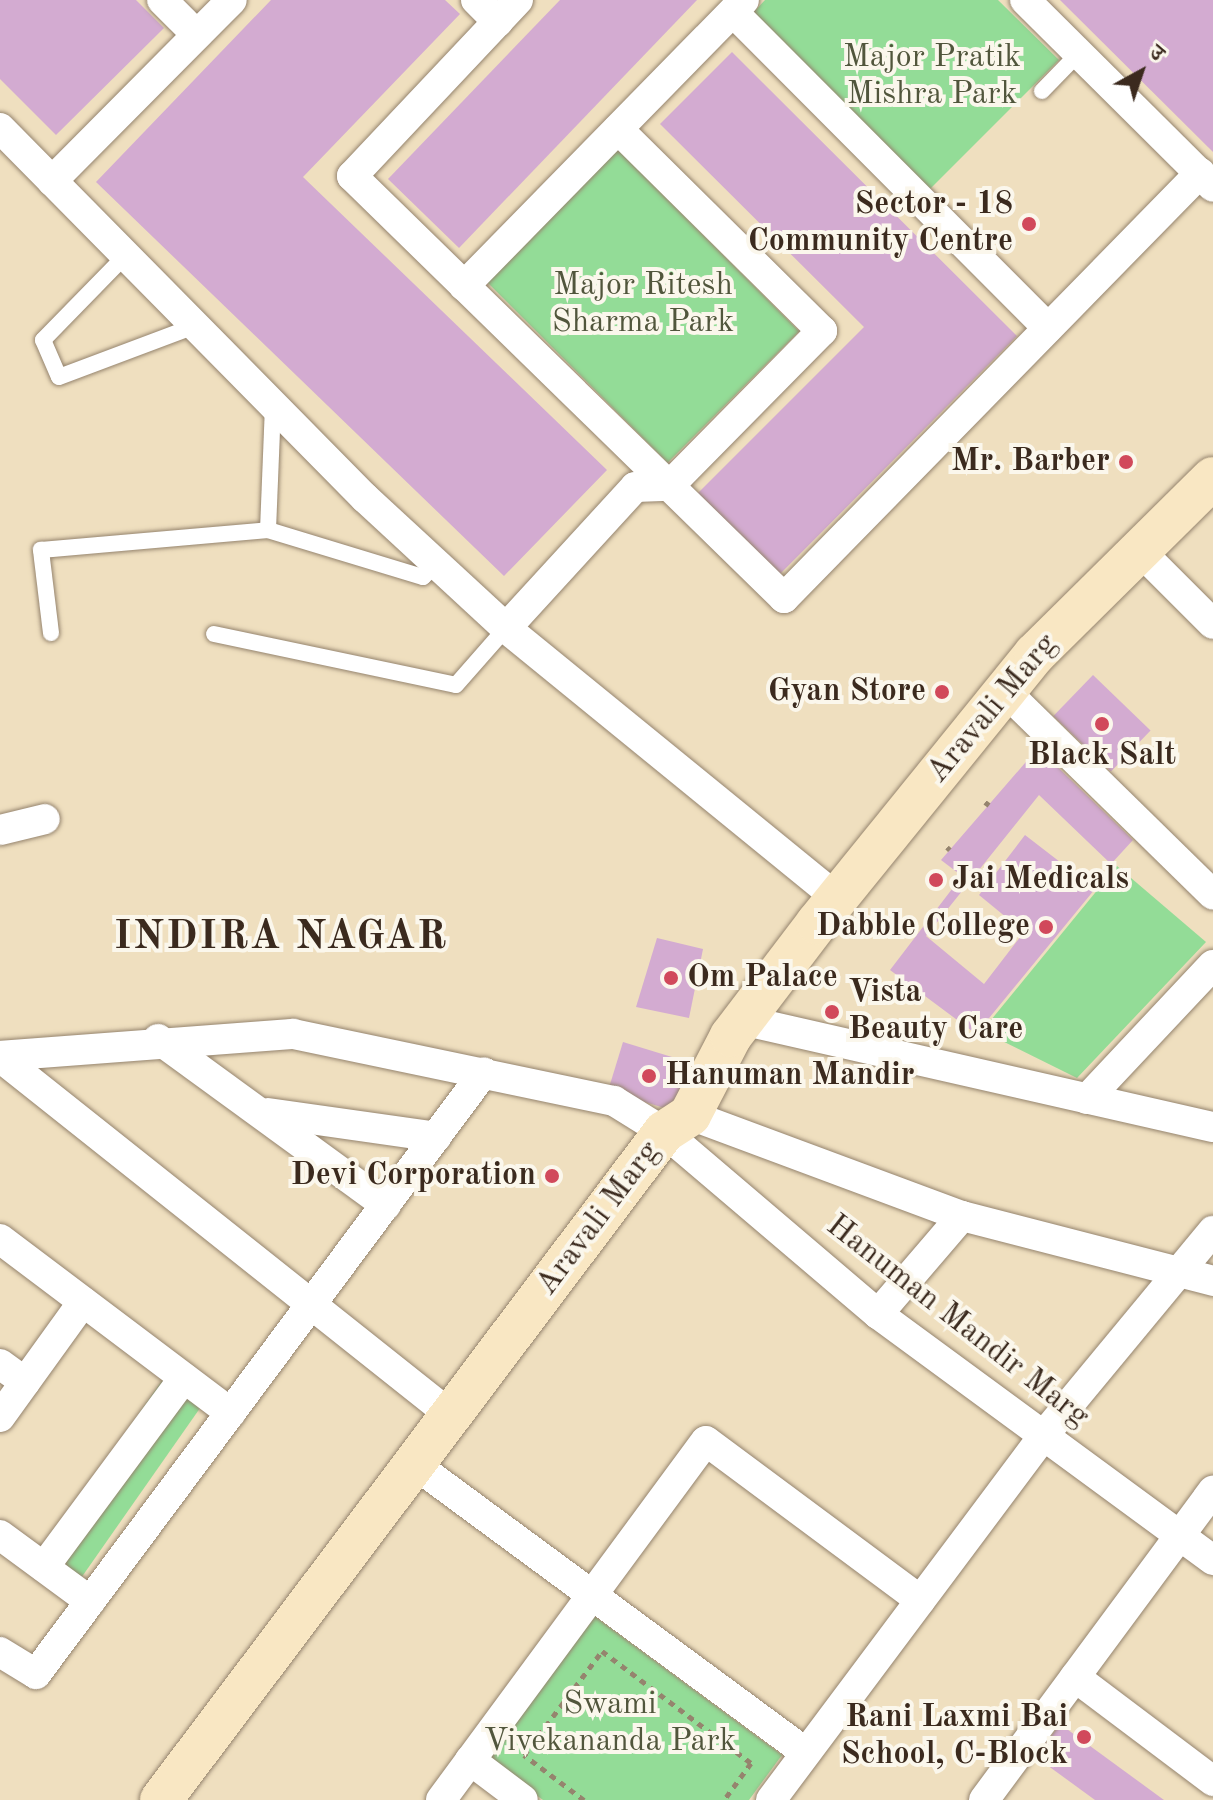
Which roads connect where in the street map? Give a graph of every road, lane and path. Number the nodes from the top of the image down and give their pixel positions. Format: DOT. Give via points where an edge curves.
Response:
graph roads {
  1 [pos="162,0"];
  2 [pos="232,0"];
  3 [pos="476,0"];
  4 [pos="518,0"];
  5 [pos="1025,0"];
  6 [pos="738,6"];
  7 [pos="498,22"];
  8 [pos="197,35"];
  9 [pos="1079,53"];
  10 [pos="1042,91"];
  11 [pos="618,129"];
  12 [pos="6,147"];
  13 [pos="1206,180"];
  14 [pos="52,181"];
  15 [pos="126,255"];
  16 [pos="464,286"];
  17 [pos="195,326"];
  18 [pos="1048,328"];
  19 [pos="273,404"];
  20 [pos="1213,478"];
  21 [pos="669,486"];
  22 [pos="268,530"];
  23 [pos="1140,551"];
  24 [pos="437,564"];
  25 [pos="1213,624"];
  26 [pos="506,628"];
  27 [pos="51,633"];
  28 [pos="214,634"];
  29 [pos="1005,691"];
  30 [pos="45,819"];
  31 [pos="0,830"];
  32 [pos="1213,895"];
  33 [pos="837,898"];
  34 [pos="1213,965"];
  35 [pos="742,1020"];
  36 [pos="158,1039"];
  37 [pos="0,1057"];
  38 [pos="484,1072"];
  39 [pos="1087,1099"];
  40 [pos="266,1113"];
  41 [pos="677,1123"];
  42 [pos="1213,1127"];
  43 [pos="436,1137"];
  44 [pos="386,1205"];
  45 [pos="962,1216"];
  46 [pos="1213,1231"];
  47 [pos="0,1239"];
  48 [pos="1173,1272"];
  49 [pos="1213,1281"];
  50 [pos="83,1302"];
  51 [pos="311,1306"];
  52 [pos="878,1314"];
  53 [pos="0,1364"];
  54 [pos="184,1378"];
  55 [pos="25,1382"];
  56 [pos="231,1413"];
  57 [pos="0,1417"];
  58 [pos="453,1417"];
  59 [pos="1044,1435"];
  60 [pos="417,1466"];
  61 [pos="1213,1491"];
  62 [pos="0,1535"];
  63 [pos="1180,1536"];
  64 [pos="1213,1560"];
  65 [pos="44,1567"];
  66 [pos="592,1596"];
  67 [pos="920,1600"];
  68 [pos="90,1601"];
  69 [pos="0,1652"];
  70 [pos="1075,1677"];
  71 [pos="806,1753"];
  72 [pos="470,1760"];
  73 [pos="1213,1781"];
  74 [pos="161,1800"];
  75 [pos="441,1800"];
  76 [pos="523,1800"];
  77 [pos="584,1800"];
  78 [pos="724,1800"];
  79 [pos="771,1800"];
  80 [pos="984,1800"];
  1 -- 8 [label="street"];
  2 -- 8 [label="street"];
  3 -- 7 [label="street"];
  4 -- 7 [label="street"];
  5 -- 9 [label="street"];
  6 -- 11 [label="street"];
  6 -- 18 [label="street"];
  7 -- 16 [label="street" via="352,176"];
  8 -- 14 [label="street"];
  9 -- 10 [label="lane"];
  9 -- 13 [label="street"];
  11 -- 16 [label="street"];
  11 -- 21 [label="street" via="822,331"];
  12 -- 14 [label="street"];
  13 -- 18 [label="street"];
  14 -- 15 [label="street"];
  15 -- 17 [label="street"];
  15 -- 17 [label="lane" via="43,340 59,377"];
  16 -- 21 [label="street"];
  17 -- 19 [label="street"];
  18 -- 21 [label="street" via="784,598"];
  19 -- 22 [label="lane"];
  19 -- 24 [label="street"];
  20 -- 23 [label="street, Aravali Marg"];
  21 -- 26 [label="street" via="635,487"];
  22 -- 24 [label="lane" via="423,577"];
  22 -- 27 [label="lane" via="41,550"];
  23 -- 25 [label="street"];
  23 -- 29 [label="street, Aravali Marg"];
  24 -- 26 [label="street"];
  26 -- 28 [label="lane" via="456,685"];
  26 -- 33 [label="street"];
  29 -- 32 [label="street"];
  29 -- 33 [label="street, Aravali Marg"];
  30 -- 31 [label="street"];
  33 -- 35 [label="street, Aravali Marg"];
  34 -- 39 [label="street"];
  35 -- 39 [label="street"];
  35 -- 41 [label="street, Aravali Marg"];
  36 -- 37 [label="street"];
  36 -- 38 [label="street" via="293,1034"];
  36 -- 40 [label="street"];
  37 -- 51 [label="street"];
  38 -- 41 [label="street" via="614,1101"];
  38 -- 43 [label="street"];
  39 -- 42 [label="street"];
  40 -- 43 [label="street"];
  40 -- 44 [label="street"];
  41 -- 45 [label="street"];
  41 -- 52 [label="street, Hanuman Mandir Marg"];
  41 -- 58 [label="street, Aravali Marg"];
  43 -- 44 [label="street"];
  44 -- 51 [label="street"];
  45 -- 48 [label="street"];
  45 -- 52 [label="street"];
  46 -- 48 [label="street"];
  47 -- 50 [label="street"];
  48 -- 49 [label="street"];
  48 -- 59 [label="street"];
  50 -- 54 [label="street"];
  50 -- 55 [label="street"];
  51 -- 56 [label="street"];
  51 -- 58 [label="street"];
  52 -- 59 [label="street, Hanuman Mandir Marg"];
  53 -- 55 [label="street"];
  54 -- 56 [label="street"];
  54 -- 65 [label="street"];
  55 -- 57 [label="street"];
  56 -- 68 [label="street"];
  58 -- 60 [label="street, Aravali Marg"];
  59 -- 63 [label="street, Hanuman Mandir Marg"];
  59 -- 67 [label="street"];
  60 -- 66 [label="street"];
  60 -- 74 [label="street, Aravali Marg"];
  61 -- 63 [label="street"];
  62 -- 65 [label="street"];
  63 -- 64 [label="street, Hanuman Mandir Marg"];
  63 -- 70 [label="street"];
  65 -- 68 [label="street"];
  66 -- 67 [label="street" via="706,1441"];
  66 -- 71 [label="street"];
  66 -- 72 [label="street"];
  67 -- 71 [label="street"];
  68 -- 69 [label="street" via="32,1676"];
  70 -- 73 [label="street"];
  70 -- 80 [label="street"];
  71 -- 79 [label="street"];
  72 -- 75 [label="street"];
  72 -- 76 [label="street"];
  77 -- 78 [label="path" via="524,1755 602,1651 751,1763"];
}
